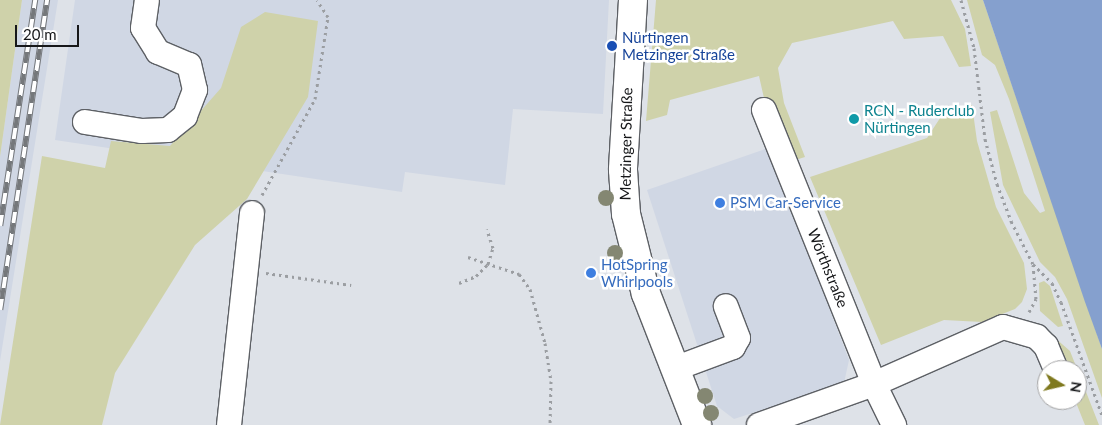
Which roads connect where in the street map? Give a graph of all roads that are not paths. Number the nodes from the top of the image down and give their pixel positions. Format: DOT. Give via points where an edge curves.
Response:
graph roads {
  1 [pos="147,0"];
  2 [pos="633,0"];
  3 [pos="764,110"];
  4 [pos="84,122"];
  5 [pos="252,213"];
  6 [pos="726,306"];
  7 [pos="1052,360"];
  8 [pos="674,368"];
  9 [pos="874,384"];
  10 [pos="230,417"];
  11 [pos="697,425"];
  12 [pos="759,425"];
  13 [pos="894,425"];
  1 -- 4 [label="street" via="143,28 158,52 188,65 195,90 185,116 168,130 142,131"];
  2 -- 8 [label="main road, Metzinger Straße" via="623,170 626,214 635,259"];
  3 -- 9 [label="street, Wörthstraße"];
  5 -- 10 [label="street"];
  6 -- 8 [label="street" via="738,338 733,347"];
  7 -- 9 [label="street" via="1046,346 1037,337 1003,327"];
  8 -- 11 [label="main road, Metzinger Straße"];
  9 -- 12 [label="street"];
  9 -- 13 [label="street, Wörthstraße"];
}
